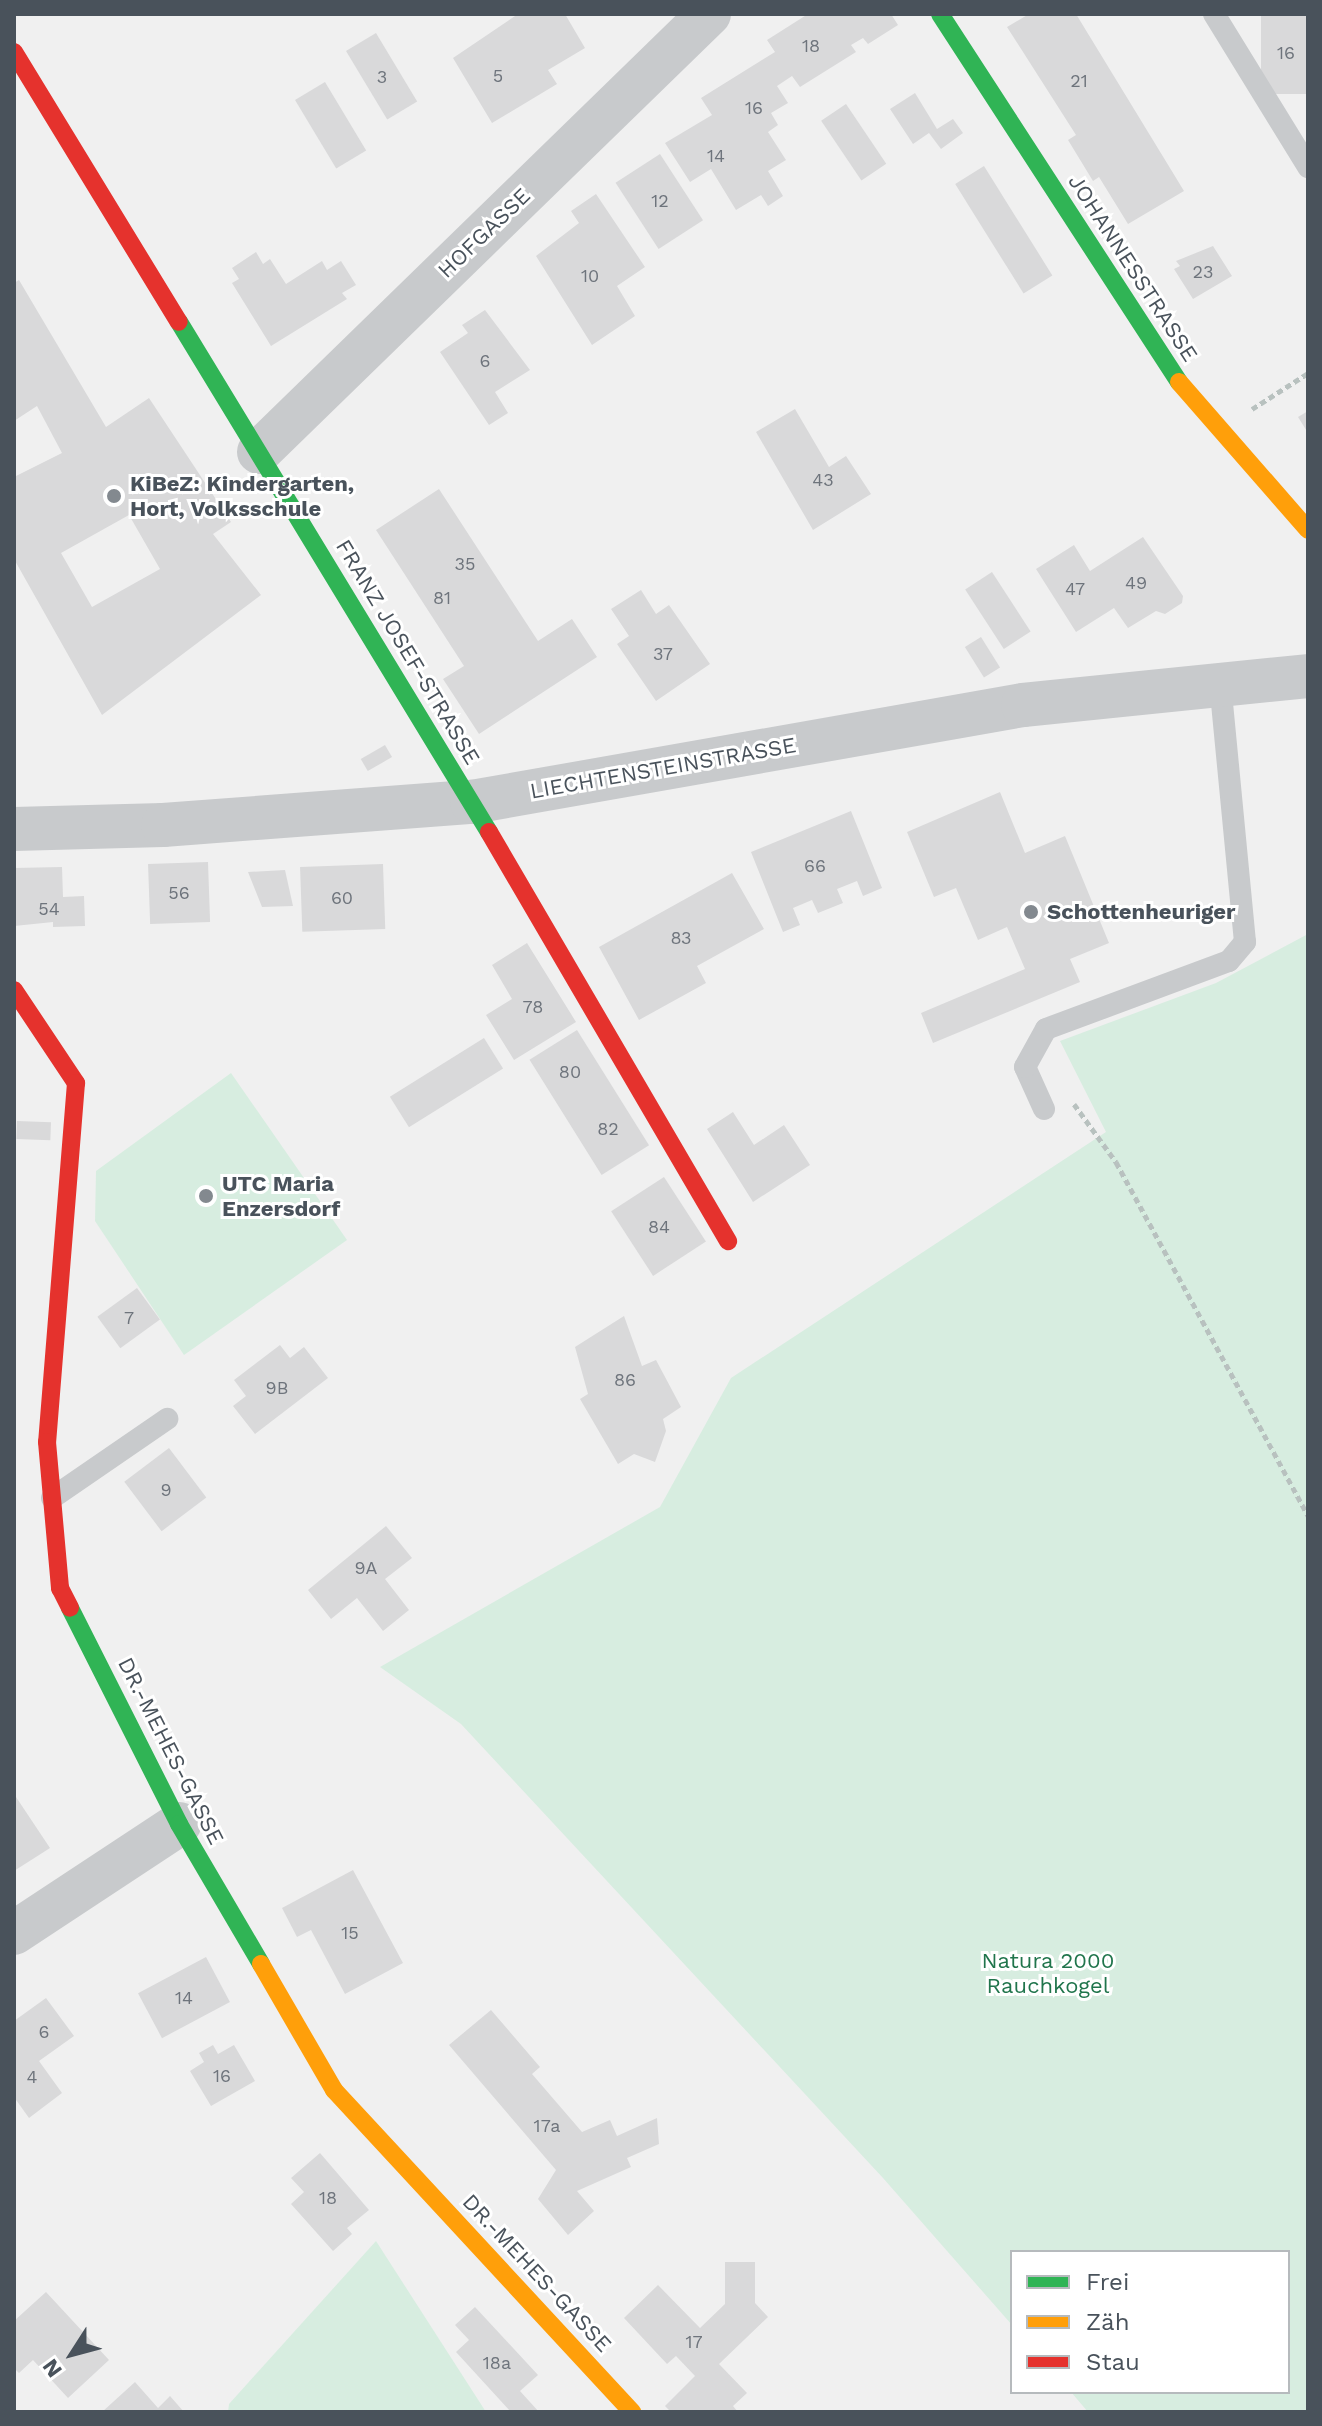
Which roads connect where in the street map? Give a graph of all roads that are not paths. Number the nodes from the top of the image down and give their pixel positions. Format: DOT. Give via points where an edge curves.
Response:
graph roads {
  1 [pos="709,14"];
  2 [pos="940,14"];
  3 [pos="1214,14"];
  4 [pos="14,52"];
  5 [pos="1308,167"];
  6 [pos="259,452"];
  7 [pos="1308,530"];
  8 [pos="1308,676"];
  9 [pos="1220,682"];
  10 [pos="472,802"];
  11 [pos="14,829"];
  12 [pos="14,990"];
  13 [pos="1044,1109"];
  14 [pos="728,1241"];
  15 [pos="167,1419"];
  16 [pos="52,1498"];
  17 [pos="179,1824"];
  18 [pos="14,1933"];
  19 [pos="632,2412"];
  1 -- 6 [label="street, HOFGASSE"];
  2 -- 7 [label="street, JOHANNESSTRASSE" via="1139,326 1217,431"];
  3 -- 5 [label="lane"];
  4 -- 6 [label="street, FRANZ JOSEF-STRASSE"];
  6 -- 10 [label="street, FRANZ JOSEF-STRASSE"];
  8 -- 9 [label="street, LIECHTENSTEINSTRASSE"];
  9 -- 10 [label="street, LIECHTENSTEINSTRASSE" via="1023,705"];
  9 -- 13 [label="lane" via="1245,942 1229,961 1046,1029 1025,1067"];
  10 -- 11 [label="street, LIECHTENSTEINSTRASSE" via="163,825"];
  10 -- 14 [label="street, FRANZ JOSEF-STRASSE"];
  12 -- 16 [label="street, DR.-MEHES-GASSE" via="76,1083 47,1442"];
  15 -- 16 [label="lane"];
  16 -- 17 [label="street, DR.-MEHES-GASSE" via="60,1588"];
  17 -- 18 [label="street"];
  17 -- 19 [label="street, DR.-MEHES-GASSE" via="334,2090"];
}
